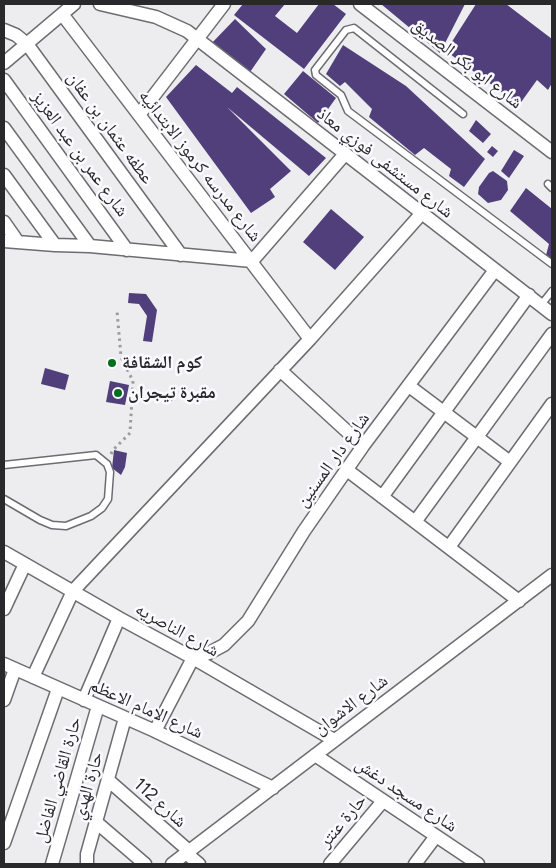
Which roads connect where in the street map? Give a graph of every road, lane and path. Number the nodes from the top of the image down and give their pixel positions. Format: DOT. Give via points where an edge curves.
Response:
graph roads {
  1 [pos="74,4"];
  2 [pos="100,4"];
  3 [pos="224,4"];
  4 [pos="360,4"];
  5 [pos="62,14"];
  6 [pos="4,30"];
  7 [pos="197,39"];
  8 [pos="27,44"];
  9 [pos="4,63"];
  10 [pos="4,80"];
  11 [pos="463,114"];
  12 [pos="139,115"];
  13 [pos="4,128"];
  14 [pos="552,152"];
  15 [pos="345,154"];
  16 [pos="4,176"];
  17 [pos="422,213"];
  18 [pos="4,222"];
  19 [pos="4,241"];
  20 [pos="18,242"];
  21 [pos="55,245"];
  22 [pos="90,246"];
  23 [pos="127,250"];
  24 [pos="181,255"];
  25 [pos="252,261"];
  26 [pos="552,264"];
  27 [pos="495,270"];
  28 [pos="552,291"];
  29 [pos="529,295"];
  30 [pos="541,305"];
  31 [pos="117,311"];
  32 [pos="552,314"];
  33 [pos="552,334"];
  34 [pos="310,338"];
  35 [pos="280,370"];
  36 [pos="409,386"];
  37 [pos="552,404"];
  38 [pos="444,412"];
  39 [pos="477,437"];
  40 [pos="363,446"];
  41 [pos="510,462"];
  42 [pos="107,464"];
  43 [pos="4,465"];
  44 [pos="347,470"];
  45 [pos="382,496"];
  46 [pos="4,499"];
  47 [pos="416,522"];
  48 [pos="449,547"];
  49 [pos="4,552"];
  50 [pos="25,564"];
  51 [pos="552,575"];
  52 [pos="73,592"];
  53 [pos="519,601"];
  54 [pos="4,610"];
  55 [pos="118,618"];
  56 [pos="193,658"];
  57 [pos="10,667"];
  58 [pos="33,678"];
  59 [pos="58,689"];
  60 [pos="4,700"];
  61 [pos="84,700"];
  62 [pos="98,706"];
  63 [pos="126,718"];
  64 [pos="155,730"];
  65 [pos="334,740"];
  66 [pos="315,755"];
  67 [pos="108,780"];
  68 [pos="273,788"];
  69 [pos="383,801"];
  70 [pos="96,822"];
  71 [pos="436,836"];
  72 [pos="4,843"];
  73 [pos="187,852"];
  74 [pos="52,864"];
  75 [pos="87,864"];
  76 [pos="145,864"];
  77 [pos="172,864"];
  78 [pos="199,864"];
  79 [pos="330,864"];
  80 [pos="414,864"];
  81 [pos="478,864"];
  1 -- 5 [label="street"];
  2 -- 7 [label="street, شارع مستشفى فوزي معاذ" via="156,16"];
  3 -- 7 [label="street"];
  4 -- 14 [label="street, شارع ابو بكر الصديق"];
  5 -- 8 [label="street"];
  5 -- 12 [label="street, شارع مدرسه كرموز الابتدائيه"];
  6 -- 8 [label="street, عطفه عثمان بن عفان"];
  7 -- 12 [label="street"];
  7 -- 15 [label="street, شارع مستشفى فوزي معاذ"];
  8 -- 9 [label="street"];
  8 -- 24 [label="street, عطفه عثمان بن عفان"];
  10 -- 23 [label="street, شارع عمر بن عبد العزيز"];
  11 -- 26 [label="lane" via="354,28 346,30 314,70 341,95 348,110"];
  12 -- 25 [label="street, شارع مدرسه كرموز الابتدائيه"];
  13 -- 22 [label="street"];
  15 -- 17 [label="street, شارع مستشفى فوزي معاذ"];
  15 -- 25 [label="street"];
  16 -- 21 [label="street"];
  17 -- 27 [label="street, شارع مستشفى فوزي معاذ"];
  17 -- 34 [label="street"];
  18 -- 20 [label="street"];
  19 -- 20 [label="street"];
  20 -- 21 [label="street"];
  21 -- 22 [label="street"];
  22 -- 23 [label="street"];
  23 -- 24 [label="street"];
  24 -- 25 [label="street"];
  25 -- 34 [label="street, شارع مدرسه كرموز الابتدائيه"];
  27 -- 29 [label="street, شارع مستشفى فوزي معاذ"];
  27 -- 36 [label="street, شارع دار المسنين"];
  28 -- 30 [label="lane"];
  29 -- 30 [label="street, شارع مستشفى فوزي معاذ"];
  29 -- 38 [label="street"];
  30 -- 32 [label="street, شارع مستشفى فوزي معاذ"];
  31 -- 42 [label="path" via="121,357 134,381 130,433 113,450"];
  33 -- 39 [label="street"];
  34 -- 35 [label="street"];
  35 -- 40 [label="street"];
  35 -- 52 [label="street"];
  36 -- 38 [label="street"];
  36 -- 40 [label="street, شارع دار المسنين"];
  37 -- 41 [label="street"];
  38 -- 39 [label="street"];
  38 -- 45 [label="street"];
  39 -- 41 [label="street"];
  39 -- 47 [label="street"];
  40 -- 44 [label="street, شارع دار المسنين"];
  41 -- 48 [label="street"];
  42 -- 43 [label="lane" via="96,455"];
  42 -- 46 [label="lane" via="110,472 108,499 91,516 66,526 40,520"];
  44 -- 45 [label="street"];
  44 -- 56 [label="street, شارع دار المسنين" via="304,531 248,621 224,645"];
  45 -- 47 [label="street"];
  47 -- 48 [label="street"];
  48 -- 53 [label="street"];
  49 -- 50 [label="street, شارع الناصريه"];
  50 -- 52 [label="street, شارع الناصريه"];
  50 -- 54 [label="street"];
  51 -- 53 [label="street, شارع الاشوان"];
  52 -- 55 [label="street, شارع الناصريه"];
  52 -- 58 [label="street"];
  53 -- 65 [label="street, شارع الاشوان"];
  55 -- 56 [label="street, شارع الناصريه"];
  55 -- 61 [label="street, حارة القاضي الفاضل"];
  56 -- 64 [label="street"];
  56 -- 65 [label="street, شارع الناصريه"];
  57 -- 58 [label="street, شارع الامام الاعظم"];
  57 -- 60 [label="street"];
  58 -- 59 [label="street, شارع الامام الاعظم"];
  59 -- 61 [label="street, شارع الامام الاعظم"];
  59 -- 72 [label="street"];
  61 -- 62 [label="street, شارع الامام الاعظم"];
  62 -- 63 [label="street, شارع الامام الاعظم"];
  62 -- 74 [label="street, حارة القاضي الفاضل"];
  63 -- 64 [label="street, شارع الامام الاعظم"];
  63 -- 67 [label="street, حارة الهدي"];
  64 -- 68 [label="street, شارع الامام الاعظم"];
  65 -- 66 [label="street, شارع الاشوان"];
  66 -- 68 [label="street, شارع الاشوان"];
  66 -- 69 [label="street, شارع مسجد دغش"];
  67 -- 70 [label="street, حارة الهدي"];
  67 -- 73 [label="street, شارع 112"];
  68 -- 73 [label="street, شارع الاشوان"];
  69 -- 71 [label="street, شارع مسجد دغش"];
  69 -- 79 [label="street, حارة عنتر"];
  70 -- 75 [label="street, حارة الهدي"];
  70 -- 76 [label="street"];
  71 -- 80 [label="street"];
  71 -- 81 [label="street, شارع مسجد دغش"];
  73 -- 77 [label="street, شارع الاشوان"];
  73 -- 78 [label="street, شارع 112"];
}
